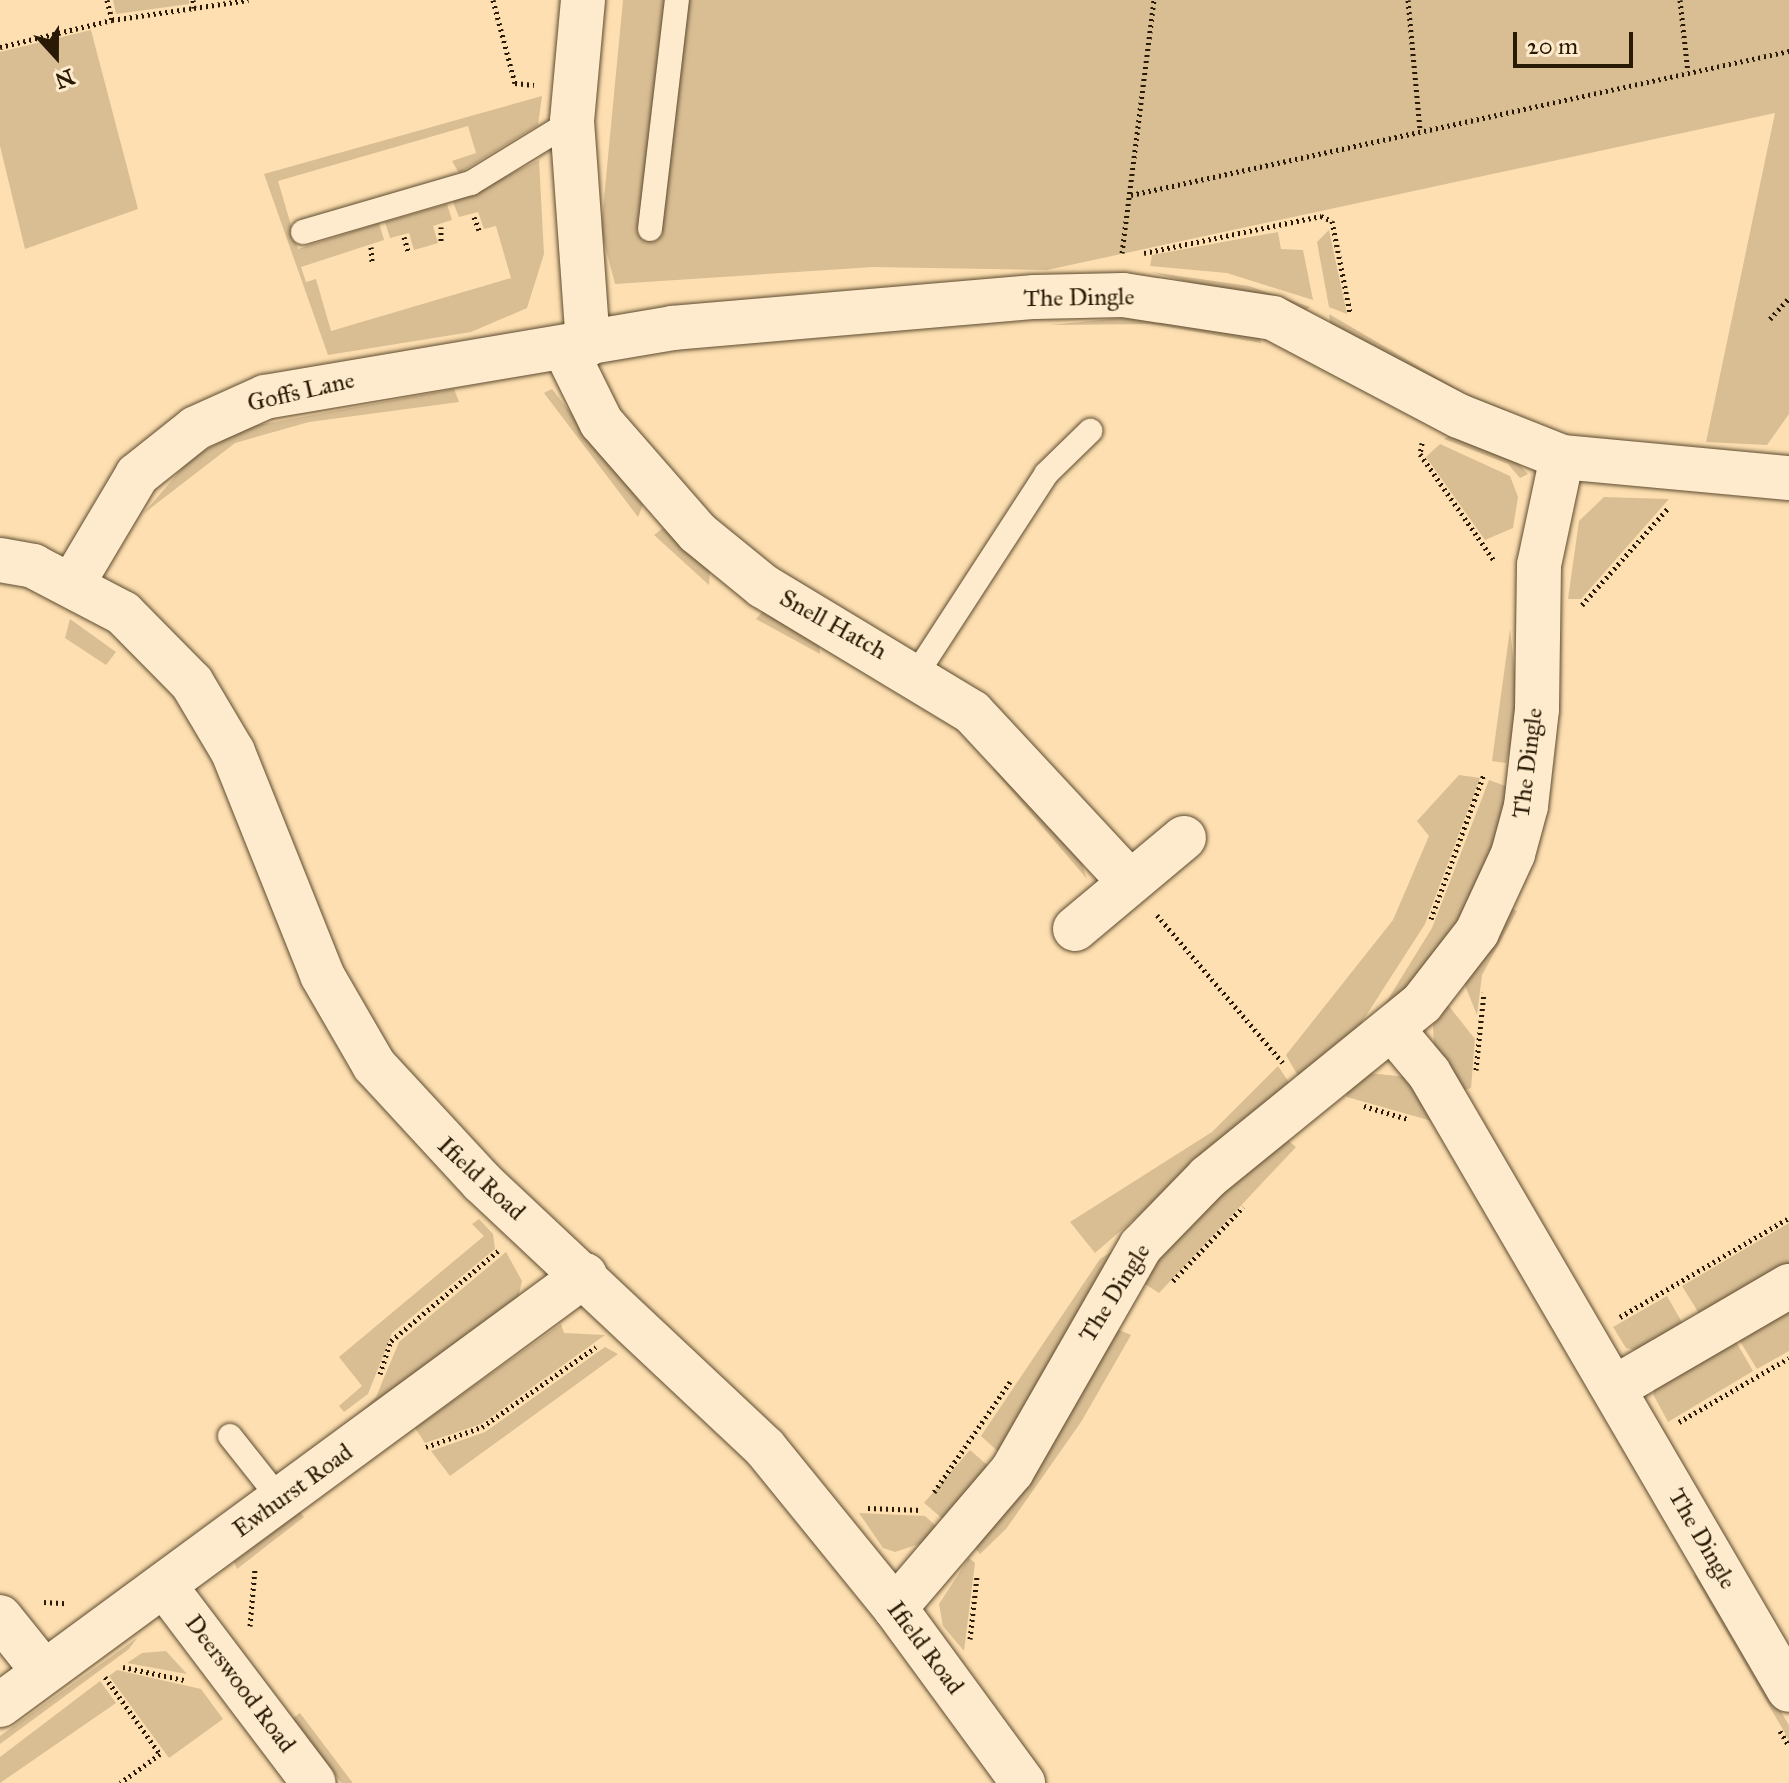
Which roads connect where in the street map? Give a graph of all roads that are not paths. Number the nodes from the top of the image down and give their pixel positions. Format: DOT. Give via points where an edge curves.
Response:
graph roads {
  1 [pos="583,0"];
  2 [pos="677,0"];
  3 [pos="558,127"];
  4 [pos="650,229"];
  5 [pos="303,232"];
  6 [pos="576,346"];
  7 [pos="1090,431"];
  8 [pos="1562,457"];
  9 [pos="1789,478"];
  10 [pos="0,560"];
  11 [pos="73,583"];
  12 [pos="917,673"];
  13 [pos="1184,838"];
  14 [pos="1130,882"];
  15 [pos="1075,929"];
  16 [pos="1393,1030"];
  17 [pos="585,1275"];
  18 [pos="1789,1286"];
  19 [pos="1626,1381"];
  20 [pos="230,1436"];
  21 [pos="280,1499"];
  22 [pos="164,1585"];
  23 [pos="895,1608"];
  24 [pos="16,1609"];
  25 [pos="44,1672"];
  26 [pos="0,1705"];
  27 [pos="1782,1706"];
  28 [pos="314,1783"];
  29 [pos="1023,1783"];
  1 -- 3 [label="street"];
  2 -- 4 [label="lane"];
  3 -- 5 [label="lane" via="471,183"];
  3 -- 6 [label="street"];
  6 -- 8 [label="street, The Dingle" via="672,328 1035,297 1183,301 1312,332 1459,416"];
  6 -- 11 [label="street, Goffs Lane" via="326,384 225,412 137,475"];
  6 -- 12 [label="street, Snell Hatch" via="601,422 698,533 763,586"];
  7 -- 12 [label="lane" via="1046,474"];
  8 -- 9 [label="street, The Dingle"];
  8 -- 16 [label="street, The Dingle" via="1539,565 1534,755 1513,854 1450,971"];
  10 -- 11 [label="street, Ifield Road"];
  11 -- 17 [label="street, Ifield Road" via="160,646 214,716 322,975 374,1065 437,1138"];
  12 -- 14 [label="street, Snell Hatch" via="1002,736"];
  13 -- 14 [label="street"];
  14 -- 15 [label="street"];
  16 -- 19 [label="street, The Dingle" via="1429,1073"];
  16 -- 23 [label="street, The Dingle" via="1208,1177 1141,1246 1012,1471"];
  17 -- 21 [label="street, Ewhurst Road"];
  17 -- 23 [label="street, Ifield Road" via="765,1448"];
  18 -- 19 [label="street"];
  19 -- 27 [label="street, The Dingle"];
  20 -- 21 [label="lane"];
  21 -- 22 [label="street, Ewhurst Road"];
  22 -- 25 [label="street, Ewhurst Road"];
  22 -- 28 [label="street, Deerswood Road"];
  23 -- 29 [label="street, Ifield Road"];
  24 -- 25 [label="street"];
  25 -- 26 [label="street, Ewhurst Road"];
}
